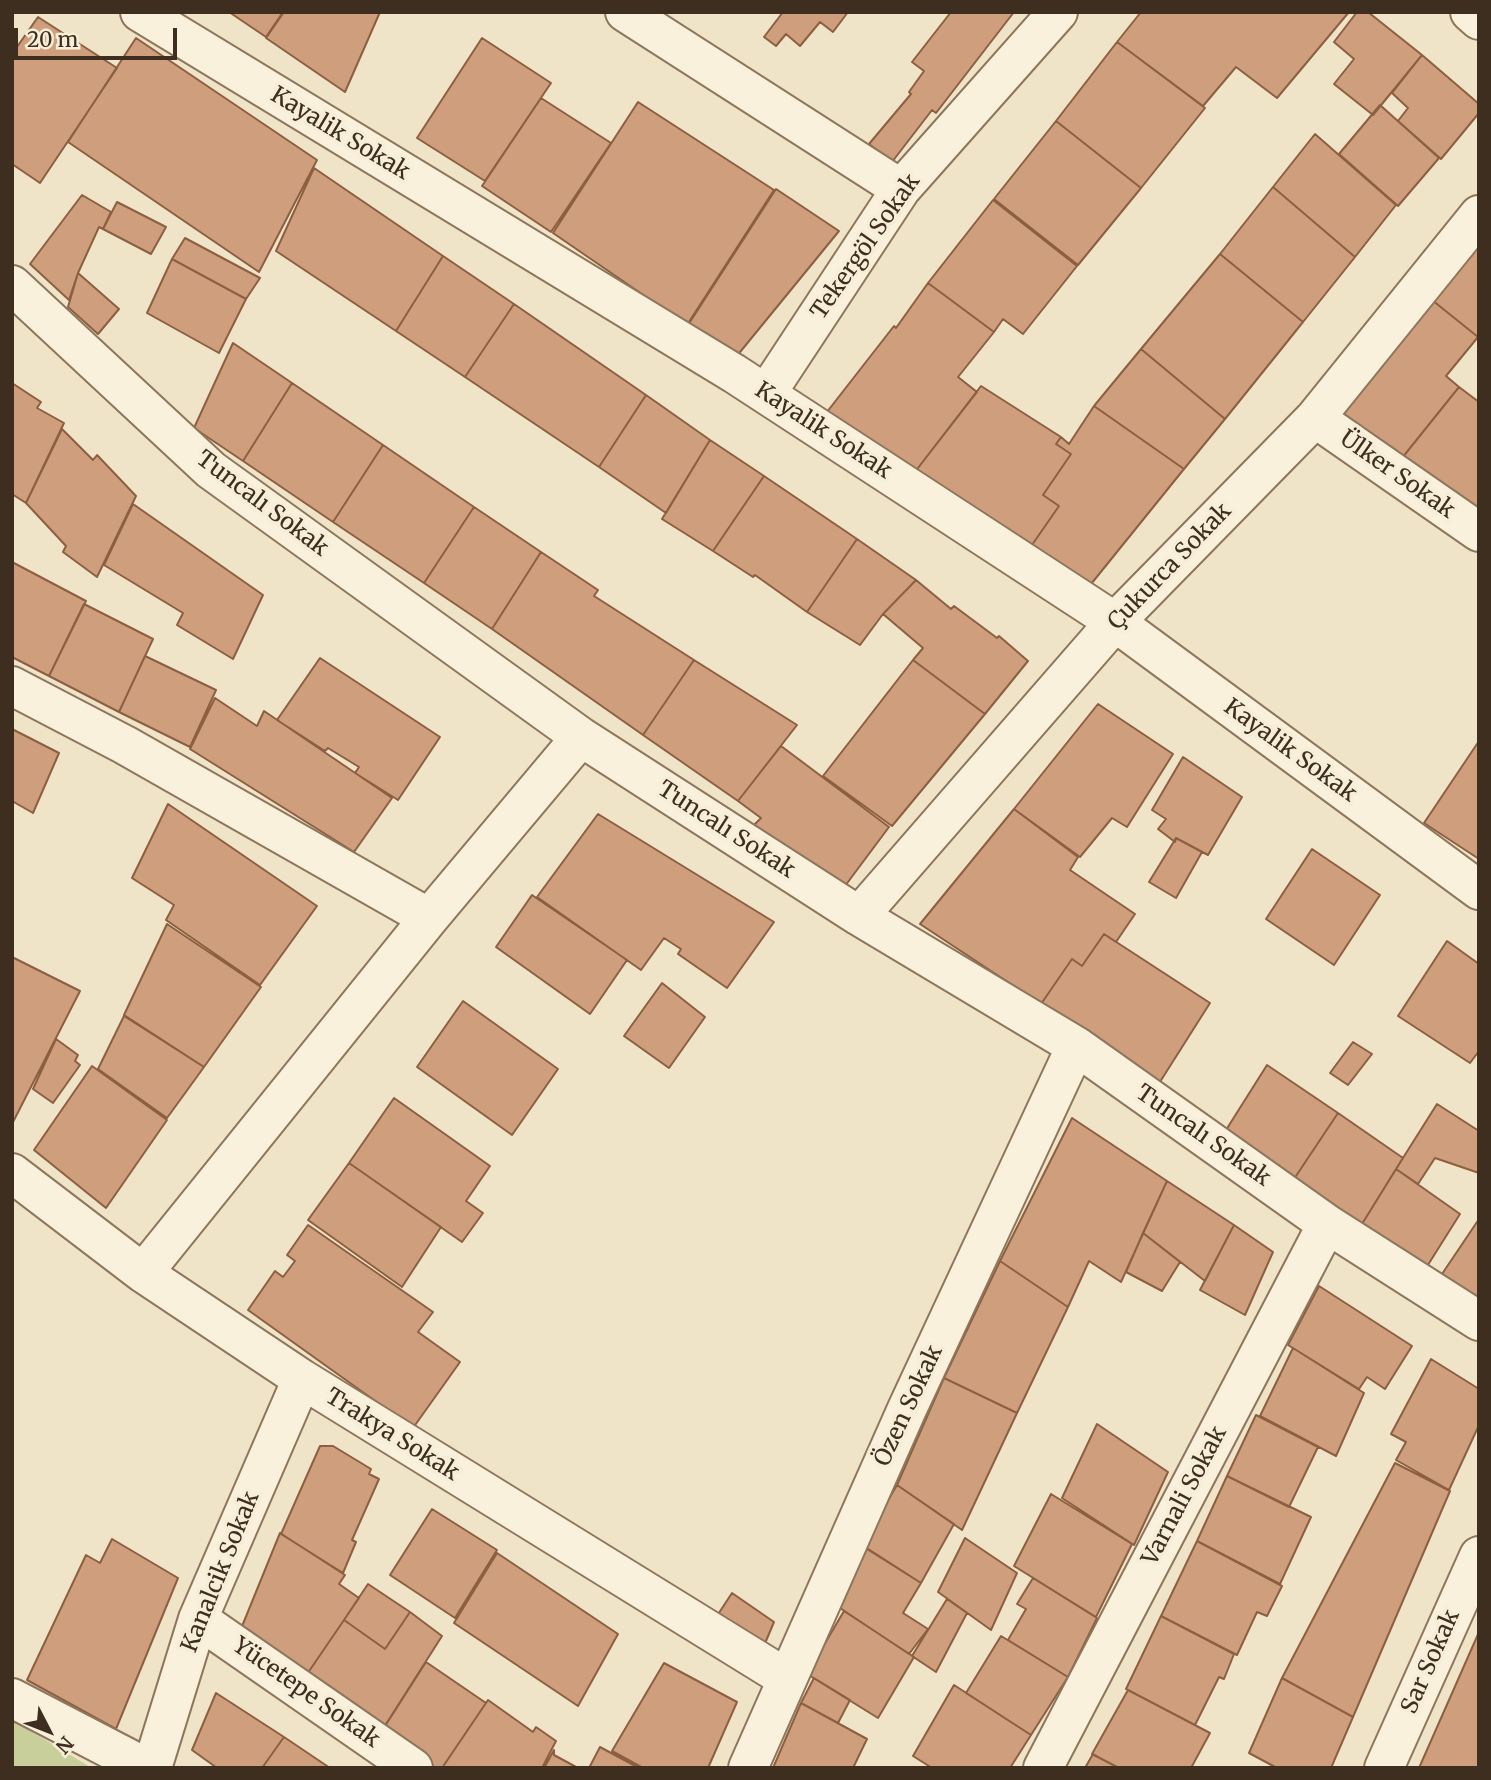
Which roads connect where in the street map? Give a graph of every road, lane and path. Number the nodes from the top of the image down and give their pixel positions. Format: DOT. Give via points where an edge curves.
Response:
graph roads {
  1 [pos="140,12"];
  2 [pos="625,12"];
  3 [pos="1058,12"];
  4 [pos="1470,12"];
  5 [pos="1479,20"];
  6 [pos="901,190"];
  7 [pos="1479,215"];
  8 [pos="12,285"];
  9 [pos="766,394"];
  10 [pos="1315,418"];
  11 [pos="1479,532"];
  12 [pos="1115,622"];
  13 [pos="12,686"];
  14 [pos="581,737"];
  15 [pos="1479,890"];
  16 [pos="859,916"];
  17 [pos="429,918"];
  18 [pos="1076,1046"];
  19 [pos="12,1172"];
  20 [pos="1326,1224"];
  21 [pos="143,1273"];
  22 [pos="1479,1321"];
  23 [pos="302,1380"];
  24 [pos="1479,1556"];
  25 [pos="198,1619"];
  26 [pos="786,1678"];
  27 [pos="12,1698"];
  28 [pos="150,1768"];
  29 [pos="414,1768"];
  30 [pos="748,1768"];
  31 [pos="1043,1768"];
  32 [pos="1384,1768"];
  1 -- 9 [label="street, Kayalik Sokak"];
  2 -- 6 [label="street"];
  3 -- 6 [label="street, Tekergöl Sokak"];
  4 -- 5 [label="street"];
  6 -- 9 [label="street, Tekergöl Sokak"];
  7 -- 10 [label="street, Çukurca Sokak"];
  8 -- 14 [label="street, Tuncalı Sokak" via="211,470"];
  9 -- 12 [label="street, Kayalik Sokak"];
  10 -- 11 [label="street, Ülker Sokak"];
  10 -- 12 [label="street, Çukurca Sokak"];
  12 -- 15 [label="street, Kayalik Sokak"];
  12 -- 16 [label="street, Çukurca Sokak"];
  13 -- 17 [label="street"];
  14 -- 16 [label="street, Tuncalı Sokak"];
  14 -- 17 [label="street"];
  16 -- 18 [label="street, Tuncalı Sokak"];
  17 -- 21 [label="street"];
  18 -- 20 [label="street, Tuncalı Sokak"];
  18 -- 26 [label="street, Özen Sokak"];
  19 -- 21 [label="street, Trakya Sokak"];
  20 -- 22 [label="street, Tuncalı Sokak"];
  20 -- 31 [label="street, Varnali Sokak"];
  21 -- 23 [label="street, Trakya Sokak"];
  23 -- 25 [label="street, Kanalcik Sokak"];
  23 -- 26 [label="street, Trakya Sokak"];
  24 -- 32 [label="street, Sar Sokak"];
  25 -- 28 [label="street, Kanalcik Sokak"];
  25 -- 29 [label="street, Yücetepe Sokak"];
  26 -- 30 [label="street, Özen Sokak"];
  27 -- 28 [label="street"];
}
